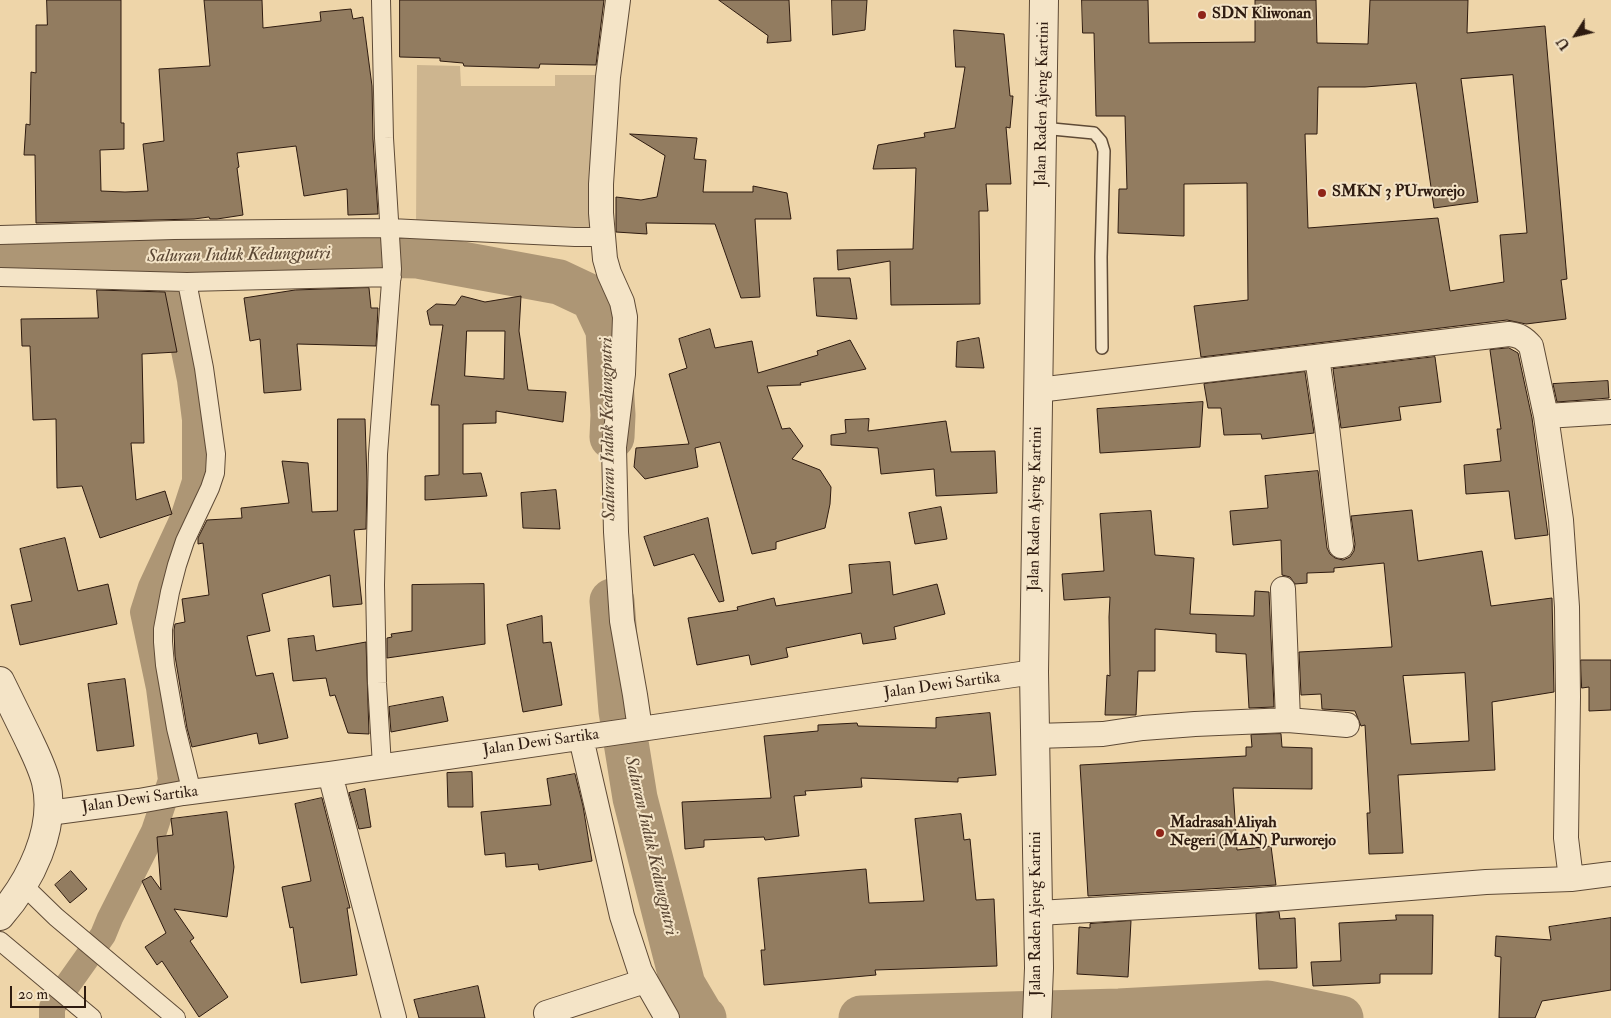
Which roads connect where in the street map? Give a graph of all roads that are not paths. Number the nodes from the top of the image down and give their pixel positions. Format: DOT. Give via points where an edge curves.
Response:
graph roads {
  1 [pos="382,0"];
  2 [pos="618,0"];
  3 [pos="1044,0"];
  4 [pos="1042,128"];
  5 [pos="391,232"];
  6 [pos="0,235"];
  7 [pos="603,237"];
  8 [pos="392,273"];
  9 [pos="0,277"];
  10 [pos="186,282"];
  11 [pos="1102,348"];
  12 [pos="1317,357"];
  13 [pos="1038,390"];
  14 [pos="1611,412"];
  15 [pos="1546,416"];
  16 [pos="1341,546"];
  17 [pos="1283,589"];
  18 [pos="1034,672"];
  19 [pos="0,681"];
  20 [pos="1288,720"];
  21 [pos="1347,725"];
  22 [pos="639,729"];
  23 [pos="1035,736"];
  24 [pos="587,737"];
  25 [pos="382,766"];
  26 [pos="330,774"];
  27 [pos="187,793"];
  28 [pos="49,812"];
  29 [pos="1611,874"];
  30 [pos="1570,879"];
  31 [pos="23,885"];
  32 [pos="1038,913"];
  33 [pos="0,916"];
  34 [pos="0,941"];
  35 [pos="645,981"];
  36 [pos="546,1013"];
  37 [pos="92,1018"];
  38 [pos="176,1018"];
  39 [pos="394,1018"];
  40 [pos="667,1018"];
  41 [pos="1037,1018"];
  1 -- 5 [label="street" via="384,138"];
  2 -- 7 [label="street" via="608,77 601,184"];
  3 -- 4 [label="street, Jalan Raden Ajeng Kartini"];
  4 -- 11 [label="lane" via="1094,133 1104,151"];
  4 -- 13 [label="street, Jalan Raden Ajeng Kartini"];
  5 -- 6 [label="street" via="174,230"];
  5 -- 7 [label="street"];
  5 -- 8 [label="street"];
  7 -- 22 [label="street" via="605,259 625,317 623,374 614,447 616,532 622,620"];
  8 -- 10 [label="street"];
  8 -- 25 [label="street" via="378,454 375,585"];
  9 -- 10 [label="street"];
  10 -- 27 [label="street" via="204,368 216,454 215,473 177,565 164,629 165,665"];
  12 -- 13 [label="street"];
  12 -- 15 [label="street" via="1517,334 1530,346"];
  12 -- 16 [label="street"];
  13 -- 18 [label="street, Jalan Raden Ajeng Kartini"];
  14 -- 15 [label="street"];
  15 -- 30 [label="street" via="1561,520 1567,607 1566,838"];
  17 -- 20 [label="street"];
  18 -- 22 [label="street, Jalan Dewi Sartika"];
  18 -- 23 [label="street, Jalan Raden Ajeng Kartini"];
  19 -- 28 [label="street" via="37,757 46,783"];
  20 -- 21 [label="street"];
  20 -- 23 [label="street"];
  22 -- 24 [label="street, Jalan Dewi Sartika"];
  23 -- 32 [label="street, Jalan Raden Ajeng Kartini"];
  24 -- 25 [label="street, Jalan Dewi Sartika"];
  24 -- 35 [label="street" via="622,916"];
  25 -- 26 [label="street, Jalan Dewi Sartika"];
  26 -- 27 [label="street, Jalan Dewi Sartika"];
  26 -- 39 [label="street"];
  27 -- 28 [label="street, Jalan Dewi Sartika"];
  28 -- 31 [label="street" via="36,858"];
  29 -- 30 [label="street"];
  30 -- 32 [label="street"];
  31 -- 33 [label="street"];
  31 -- 38 [label="street" via="56,917"];
  32 -- 41 [label="street, Jalan Raden Ajeng Kartini"];
  34 -- 37 [label="street"];
  35 -- 36 [label="street"];
  35 -- 40 [label="street"];
}
